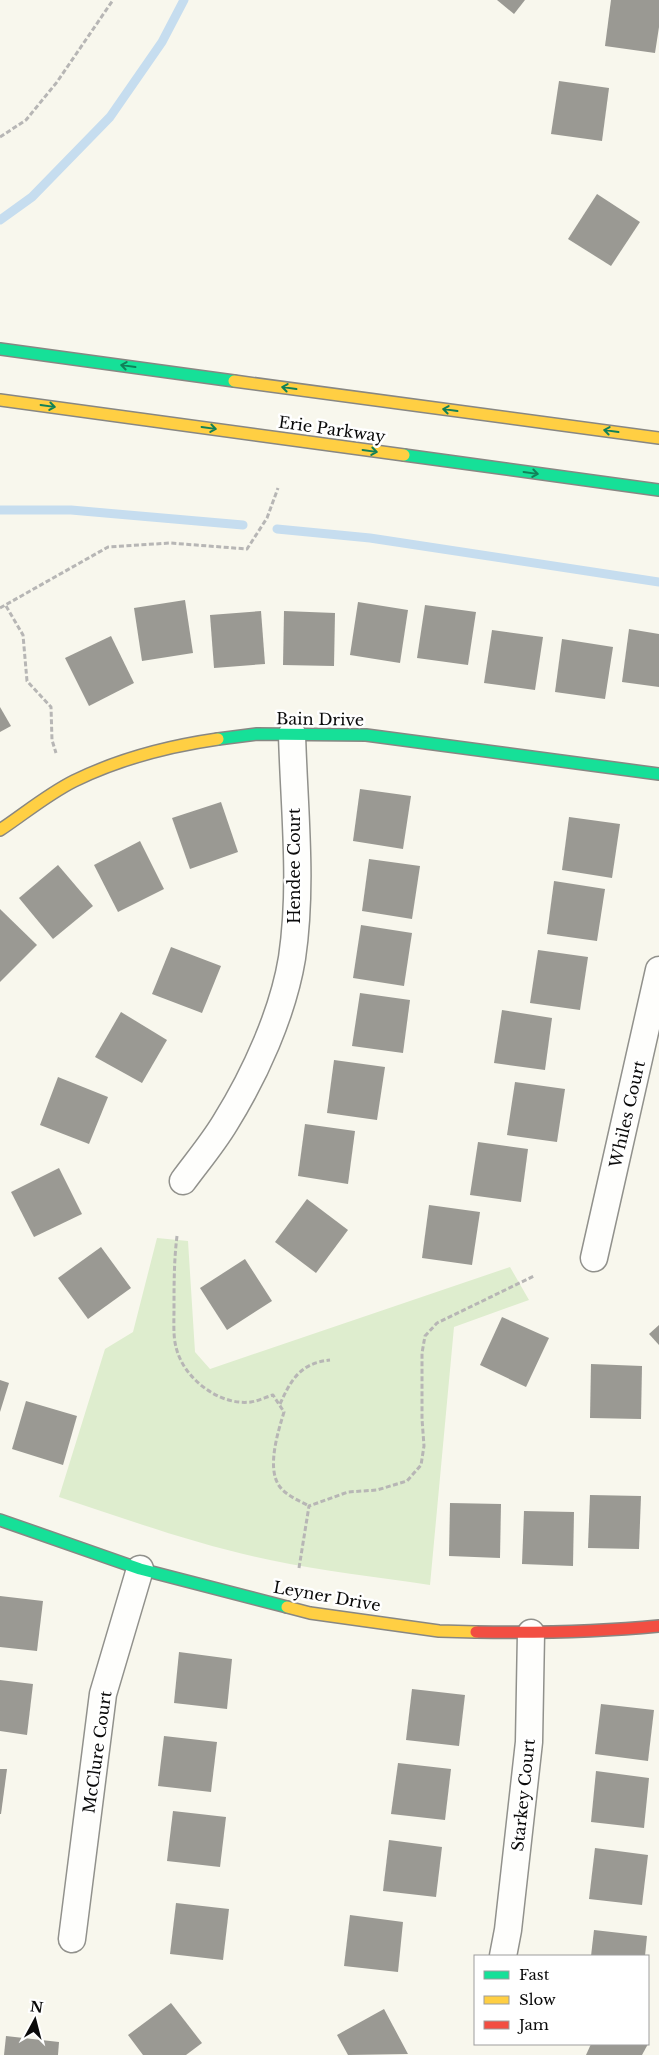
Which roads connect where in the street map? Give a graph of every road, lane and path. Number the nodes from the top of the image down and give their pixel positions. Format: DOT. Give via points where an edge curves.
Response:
graph roads {
  1 [pos="113,0"];
  2 [pos="0,137"];
  3 [pos="0,349"];
  4 [pos="0,400"];
  5 [pos="659,438"];
  6 [pos="278,488"];
  7 [pos="659,490"];
  8 [pos="6,606"];
  9 [pos="0,608"];
  10 [pos="292,734"];
  11 [pos="56,753"];
  12 [pos="659,774"];
  13 [pos="0,830"];
  14 [pos="659,970"];
  15 [pos="183,1181"];
  16 [pos="177,1236"];
  17 [pos="594,1258"];
  18 [pos="534,1276"];
  19 [pos="330,1360"];
  20 [pos="279,1405"];
  21 [pos="309,1506"];
  22 [pos="0,1520"];
  23 [pos="299,1568"];
  24 [pos="140,1569"];
  25 [pos="659,1626"];
  26 [pos="530,1633"];
  27 [pos="72,1939"];
  28 [pos="503,1955"];
  1 -- 2 [label="path" via="58,82 26,120"];
  5 -- 3 [label="street, one-way"];
  4 -- 7 [label="street, Erie Parkway, one-way"];
  6 -- 8 [label="path" via="267,518 247,549 170,543 108,547"];
  8 -- 9 [label="path"];
  8 -- 11 [label="path" via="23,635 27,681 51,707 52,740"];
  10 -- 12 [label="street, Bain Drive" via="366,735"];
  10 -- 13 [label="street, Bain Drive" via="257,734 190,744 111,764 72,782"];
  10 -- 15 [label="street, Hendee Court" via="297,896 292,958 280,1007 260,1057 226,1123"];
  14 -- 17 [label="street, Whiles Court"];
  16 -- 20 [label="path" via="174,1318 176,1347 183,1363 213,1394 251,1402 273,1395"];
  18 -- 21 [label="path" via="437,1323 424,1336 424,1446 421,1464 407,1481 376,1490 348,1492"];
  19 -- 20 [label="path" via="307,1365 291,1381"];
  20 -- 21 [label="path" via="284,1412 276,1439 274,1474 280,1487"];
  21 -- 23 [label="path"];
  22 -- 24 [label="street, Leyner Drive"];
  24 -- 26 [label="street, Leyner Drive" via="310,1613 439,1631"];
  24 -- 27 [label="street, McClure Court" via="103,1694"];
  25 -- 26 [label="street, Leyner Drive"];
  26 -- 28 [label="street, Starkey Court" via="529,1742"];
}
